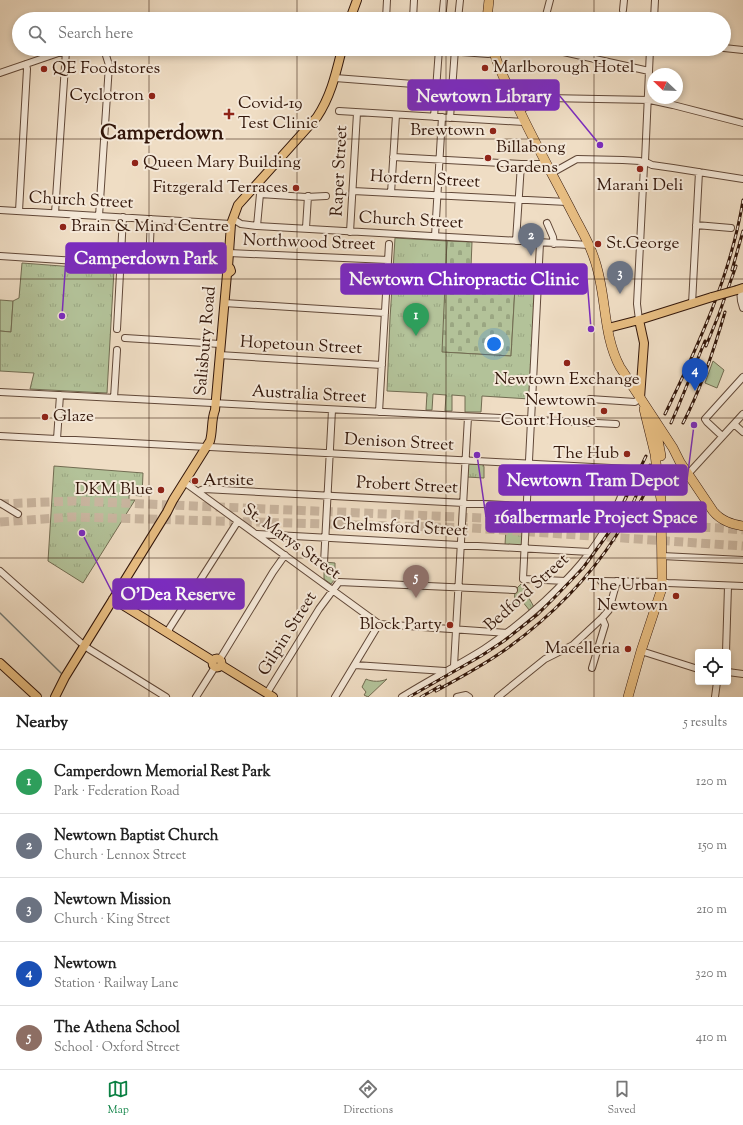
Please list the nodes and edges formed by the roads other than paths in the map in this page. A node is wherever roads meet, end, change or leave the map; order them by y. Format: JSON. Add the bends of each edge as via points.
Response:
{"nodes":[{"id":1,"x":357,"y":0,"type":"edge"},
{"id":2,"x":387,"y":0,"type":"edge"},
{"id":3,"x":414,"y":0,"type":"edge"},
{"id":4,"x":444,"y":0,"type":"edge"},
{"id":5,"x":460,"y":0,"type":"edge"},
{"id":6,"x":489,"y":0,"type":"edge"},
{"id":7,"x":550,"y":0,"type":"edge"},
{"id":8,"x":624,"y":0,"type":"edge"},
{"id":9,"x":655,"y":0,"type":"edge"},
{"id":10,"x":623,"y":10,"type":"dead end"},
{"id":11,"x":353,"y":12,"type":"edge"},
{"id":12,"x":386,"y":12,"type":"edge"},
{"id":13,"x":413,"y":12,"type":"edge"},
{"id":14,"x":443,"y":12,"type":"edge"},
{"id":15,"x":459,"y":12,"type":"edge"},
{"id":16,"x":488,"y":12,"type":"edge"},
{"id":17,"x":547,"y":12,"type":"edge"},
{"id":18,"x":654,"y":12,"type":"edge"},
{"id":19,"x":731,"y":49,"type":"edge"},
{"id":20,"x":743,"y":50,"type":"edge"},
{"id":21,"x":50,"y":56,"type":"edge"},
{"id":22,"x":68,"y":56,"type":"edge"},
{"id":23,"x":106,"y":56,"type":"edge"},
{"id":24,"x":340,"y":56,"type":"edge"},
{"id":25,"x":438,"y":56,"type":"edge"},
{"id":26,"x":455,"y":56,"type":"edge"},
{"id":27,"x":496,"y":56,"type":"edge"},
{"id":28,"x":582,"y":56,"type":"edge"},
{"id":29,"x":650,"y":56,"type":"edge"},
{"id":30,"x":26,"y":64,"type":"junction"},
{"id":31,"x":649,"y":68,"type":"edge"},
{"id":32,"x":647,"y":71,"type":"edge"},
{"id":33,"x":0,"y":73,"type":"edge"},
{"id":34,"x":335,"y":78,"type":"junction"},
{"id":35,"x":436,"y":86,"type":"junction"},
{"id":36,"x":452,"y":87,"type":"junction"},
{"id":37,"x":647,"y":100,"type":"edge"},
{"id":38,"x":648,"y":104,"type":"edge"},
{"id":39,"x":670,"y":104,"type":"edge"},
{"id":40,"x":519,"y":110,"type":"junction"},
{"id":41,"x":340,"y":111,"type":"dead end"},
{"id":42,"x":357,"y":112,"type":"junction"},
{"id":43,"x":396,"y":115,"type":"junction"},
{"id":44,"x":434,"y":116,"type":"junction"},
{"id":45,"x":442,"y":117,"type":"junction"},
{"id":46,"x":450,"y":118,"type":"junction"},
{"id":47,"x":524,"y":122,"type":"junction"},
{"id":48,"x":743,"y":123,"type":"edge"},
{"id":49,"x":393,"y":157,"type":"junction"},
{"id":50,"x":440,"y":159,"type":"junction"},
{"id":51,"x":645,"y":163,"type":"junction"},
{"id":52,"x":521,"y":164,"type":"junction"},
{"id":53,"x":547,"y":164,"type":"junction"},
{"id":54,"x":698,"y":172,"type":"junction"},
{"id":55,"x":552,"y":173,"type":"junction"},
{"id":56,"x":743,"y":179,"type":"edge"},
{"id":57,"x":353,"y":191,"type":"junction"},
{"id":58,"x":391,"y":193,"type":"junction"},
{"id":59,"x":438,"y":195,"type":"junction"},
{"id":60,"x":308,"y":196,"type":"junction"},
{"id":61,"x":326,"y":196,"type":"dead end"},
{"id":62,"x":519,"y":199,"type":"junction"},
{"id":63,"x":567,"y":202,"type":"junction"},
{"id":64,"x":0,"y":210,"type":"edge"},
{"id":65,"x":19,"y":211,"type":"junction"},
{"id":66,"x":56,"y":213,"type":"junction"},
{"id":67,"x":99,"y":216,"type":"junction"},
{"id":68,"x":123,"y":217,"type":"junction"},
{"id":69,"x":151,"y":219,"type":"junction"},
{"id":70,"x":232,"y":221,"type":"junction"},
{"id":71,"x":547,"y":223,"type":"dead end"},
{"id":72,"x":696,"y":225,"type":"junction"},
{"id":73,"x":257,"y":226,"type":"junction"},
{"id":74,"x":306,"y":228,"type":"junction"},
{"id":75,"x":731,"y":228,"type":"dead end"},
{"id":76,"x":350,"y":232,"type":"junction"},
{"id":77,"x":435,"y":236,"type":"junction"},
{"id":78,"x":516,"y":241,"type":"junction"},
{"id":79,"x":540,"y":243,"type":"junction"},
{"id":80,"x":389,"y":244,"type":"dead end"},
{"id":81,"x":554,"y":244,"type":"junction"},
{"id":82,"x":589,"y":245,"type":"junction"},
{"id":83,"x":229,"y":253,"type":"junction"},
{"id":84,"x":0,"y":256,"type":"edge"},
{"id":85,"x":388,"y":260,"type":"junction"},
{"id":86,"x":121,"y":264,"type":"junction"},
{"id":87,"x":149,"y":265,"type":"junction"},
{"id":88,"x":226,"y":270,"type":"junction"},
{"id":89,"x":740,"y":289,"type":"edge"},
{"id":90,"x":224,"y":304,"type":"junction"},
{"id":91,"x":692,"y":304,"type":"junction"},
{"id":92,"x":743,"y":308,"type":"edge"},
{"id":93,"x":385,"y":312,"type":"junction"},
{"id":94,"x":650,"y":316,"type":"junction"},
{"id":95,"x":639,"y":320,"type":"junction"},
{"id":96,"x":608,"y":328,"type":"junction"},
{"id":97,"x":117,"y":329,"type":"dead end"},
{"id":98,"x":125,"y":338,"type":"dead end"},
{"id":99,"x":220,"y":344,"type":"junction"},
{"id":100,"x":644,"y":344,"type":"junction"},
{"id":101,"x":117,"y":350,"type":"dead end"},
{"id":102,"x":219,"y":355,"type":"junction"},
{"id":103,"x":382,"y":365,"type":"junction"},
{"id":104,"x":743,"y":377,"type":"edge"},
{"id":105,"x":0,"y":392,"type":"edge"},
{"id":106,"x":60,"y":395,"type":"junction"},
{"id":107,"x":114,"y":398,"type":"junction"},
{"id":108,"x":590,"y":399,"type":"dead end"},
{"id":109,"x":641,"y":399,"type":"junction"},
{"id":110,"x":215,"y":407,"type":"junction"},
{"id":111,"x":332,"y":410,"type":"junction"},
{"id":112,"x":379,"y":412,"type":"junction"},
{"id":113,"x":743,"y":414,"type":"edge"},
{"id":114,"x":468,"y":417,"type":"junction"},
{"id":115,"x":531,"y":420,"type":"junction"},
{"id":116,"x":654,"y":420,"type":"junction"},
{"id":117,"x":616,"y":424,"type":"dead end"},
{"id":118,"x":734,"y":424,"type":"junction"},
{"id":119,"x":743,"y":432,"type":"edge"},
{"id":120,"x":0,"y":436,"type":"edge"},
{"id":121,"x":722,"y":436,"type":"junction"},
{"id":122,"x":57,"y":439,"type":"junction"},
{"id":123,"x":652,"y":439,"type":"junction"},
{"id":124,"x":209,"y":447,"type":"junction"},
{"id":125,"x":660,"y":448,"type":"junction"},
{"id":126,"x":330,"y":453,"type":"junction"},
{"id":127,"x":466,"y":461,"type":"junction"},
{"id":128,"x":680,"y":462,"type":"junction"},
{"id":129,"x":529,"y":464,"type":"junction"},
{"id":130,"x":631,"y":472,"type":"joint"},
{"id":131,"x":688,"y":474,"type":"junction"},
{"id":132,"x":187,"y":484,"type":"junction"},
{"id":133,"x":199,"y":492,"type":"junction"},
{"id":134,"x":327,"y":496,"type":"junction"},
{"id":135,"x":661,"y":499,"type":"junction"},
{"id":136,"x":0,"y":503,"type":"edge"},
{"id":137,"x":463,"y":503,"type":"junction"},
{"id":138,"x":527,"y":506,"type":"junction"},
{"id":139,"x":614,"y":511,"type":"junction"},
{"id":140,"x":167,"y":512,"type":"junction"},
{"id":141,"x":18,"y":514,"type":"dead end"},
{"id":142,"x":238,"y":521,"type":"junction"},
{"id":143,"x":743,"y":526,"type":"edge"},
{"id":144,"x":257,"y":534,"type":"junction"},
{"id":145,"x":325,"y":538,"type":"junction"},
{"id":146,"x":461,"y":545,"type":"junction"},
{"id":147,"x":524,"y":548,"type":"junction"},
{"id":148,"x":590,"y":552,"type":"junction"},
{"id":149,"x":285,"y":555,"type":"junction"},
{"id":150,"x":662,"y":556,"type":"junction"},
{"id":151,"x":743,"y":560,"type":"edge"},
{"id":152,"x":324,"y":563,"type":"dead end"},
{"id":153,"x":0,"y":571,"type":"edge"},
{"id":154,"x":601,"y":580,"type":"dead end"},
{"id":155,"x":566,"y":581,"type":"junction"},
{"id":156,"x":617,"y":581,"type":"junction"},
{"id":157,"x":662,"y":582,"type":"junction"},
{"id":158,"x":728,"y":586,"type":"junction"},
{"id":159,"x":743,"y":586,"type":"edge"},
{"id":160,"x":459,"y":587,"type":"junction"},
{"id":161,"x":333,"y":590,"type":"junction"},
{"id":162,"x":514,"y":590,"type":"dead end"},
{"id":163,"x":113,"y":599,"type":"junction"},
{"id":164,"x":602,"y":618,"type":"junction"},
{"id":165,"x":379,"y":624,"type":"junction"},
{"id":166,"x":456,"y":629,"type":"junction"},
{"id":167,"x":167,"y":631,"type":"junction"},
{"id":168,"x":508,"y":633,"type":"junction"},
{"id":169,"x":84,"y":645,"type":"junction"},
{"id":170,"x":726,"y":649,"type":"edge"},
{"id":171,"x":641,"y":652,"type":"junction"},
{"id":172,"x":0,"y":663,"type":"edge"},
{"id":173,"x":217,"y":663,"type":"junction"},
{"id":174,"x":355,"y":665,"type":"junction"},
{"id":175,"x":454,"y":666,"type":"junction"},
{"id":176,"x":592,"y":668,"type":"dead end"},
{"id":177,"x":695,"y":668,"type":"edge"},
{"id":178,"x":3,"y":670,"type":"edge"},
{"id":179,"x":445,"y":671,"type":"junction"},
{"id":180,"x":731,"y":672,"type":"edge"},
{"id":181,"x":743,"y":674,"type":"edge"},
{"id":182,"x":717,"y":685,"type":"edge"},
{"id":183,"x":58,"y":695,"type":"edge"},
{"id":184,"x":270,"y":695,"type":"edge"},
{"id":185,"x":37,"y":697,"type":"edge"},
{"id":186,"x":166,"y":697,"type":"edge"},
{"id":187,"x":196,"y":697,"type":"edge"},
{"id":188,"x":335,"y":697,"type":"edge"},
{"id":189,"x":402,"y":697,"type":"edge"},
{"id":190,"x":458,"y":697,"type":"edge"},
{"id":191,"x":469,"y":697,"type":"edge"},
{"id":192,"x":498,"y":697,"type":"edge"},
{"id":193,"x":628,"y":697,"type":"edge"},
{"id":194,"x":715,"y":697,"type":"edge"}],
"edges":[{"from":1,"to":11,"type":"main road"},
{"from":2,"to":12,"type":"street"},
{"from":3,"to":13,"type":"street"},
{"from":4,"to":14,"type":"street"},
{"from":5,"to":15,"type":"street"},
{"from":6,"to":16,"type":"highway"},
{"from":7,"to":17,"type":"street"},
{"from":8,"to":10,"type":"street"},
{"from":9,"to":18,"type":"street"},
{"from":19,"to":20,"type":"street"},
{"from":21,"to":30,"type":"street"},
{"from":22,"to":66,"type":"street"},
{"from":23,"to":67,"type":"street","via":[[109,65]]},
{"from":24,"to":34,"type":"main road"},
{"from":25,"to":35,"type":"street"},
{"from":26,"to":36,"type":"street"},
{"from":27,"to":40,"type":"highway"},
{"from":28,"to":32,"type":"street"},
{"from":29,"to":31,"type":"street"},
{"from":30,"to":33,"type":"street"},
{"from":30,"to":65,"type":"street","via":[[28,69]]},
{"from":34,"to":35,"type":"street"},
{"from":34,"to":70,"type":"main road","via":[[317,117],[240,202]]},
{"from":35,"to":36,"type":"street"},
{"from":35,"to":44,"type":"street"},
{"from":36,"to":46,"type":"street"},
{"from":37,"to":40,"type":"street","via":[[547,98]]},
{"from":38,"to":51,"type":"street"},
{"from":39,"to":48,"type":"street"},
{"from":40,"to":47,"type":"highway"},
{"from":41,"to":42,"type":"street"},
{"from":42,"to":43,"type":"street"},
{"from":42,"to":57,"type":"street","name":"Raper Street"},
{"from":43,"to":44,"type":"street"},
{"from":43,"to":49,"type":"street"},
{"from":44,"to":45,"type":"street"},
{"from":45,"to":46,"type":"street"},
{"from":45,"to":50,"type":"street"},
{"from":46,"to":47,"type":"street"},
{"from":47,"to":53,"type":"highway"},
{"from":49,"to":50,"type":"street"},
{"from":49,"to":58,"type":"street"},
{"from":50,"to":52,"type":"street"},
{"from":50,"to":59,"type":"street"},
{"from":51,"to":54,"type":"street"},
{"from":51,"to":55,"type":"street","via":[[577,159]]},
{"from":51,"to":95,"type":"street","via":[[637,304]]},
{"from":52,"to":53,"type":"street"},
{"from":52,"to":62,"type":"street"},
{"from":53,"to":55,"type":"highway"},
{"from":54,"to":56,"type":"street"},
{"from":54,"to":72,"type":"street"},
{"from":55,"to":63,"type":"highway"},
{"from":57,"to":58,"type":"street","name":"Hordern Street"},
{"from":57,"to":76,"type":"street","name":"Raper Street"},
{"from":58,"to":59,"type":"street","name":"Hordern Street"},
{"from":59,"to":62,"type":"street","name":"Hordern Street"},
{"from":59,"to":77,"type":"street"},
{"from":60,"to":61,"type":"street"},
{"from":60,"to":73,"type":"street","via":[[260,194]]},
{"from":60,"to":74,"type":"street"},
{"from":62,"to":63,"type":"street","name":"Hordern Street"},
{"from":62,"to":78,"type":"street"},
{"from":63,"to":82,"type":"highway"},
{"from":64,"to":65,"type":"street","name":"Church Street"},
{"from":65,"to":66,"type":"street","name":"Church Street"},
{"from":66,"to":67,"type":"street","name":"Church Street"},
{"from":67,"to":68,"type":"street","name":"Church Street"},
{"from":68,"to":69,"type":"street","name":"Church Street"},
{"from":68,"to":86,"type":"street"},
{"from":69,"to":70,"type":"street","name":"Church Street"},
{"from":69,"to":87,"type":"street"},
{"from":70,"to":73,"type":"street","name":"Church Street"},
{"from":70,"to":83,"type":"main road","name":"Salisbury Road"},
{"from":71,"to":81,"type":"street"},
{"from":72,"to":75,"type":"street"},
{"from":72,"to":91,"type":"street"},
{"from":73,"to":74,"type":"street","name":"Church Street"},
{"from":74,"to":76,"type":"street","name":"Church Street"},
{"from":76,"to":77,"type":"street","name":"Church Street"},
{"from":77,"to":78,"type":"street","name":"Church Street"},
{"from":78,"to":79,"type":"street","name":"Church Street"},
{"from":79,"to":81,"type":"street","name":"Church Street"},
{"from":79,"to":115,"type":"street"},
{"from":80,"to":85,"type":"street"},
{"from":81,"to":82,"type":"street","name":"Church Street"},
{"from":82,"to":96,"type":"highway","via":[[600,276]]},
{"from":83,"to":85,"type":"street","name":"Northwood Street"},
{"from":83,"to":88,"type":"main road","name":"Salisbury Road"},
{"from":84,"to":86,"type":"street"},
{"from":85,"to":93,"type":"street"},
{"from":86,"to":87,"type":"street"},
{"from":86,"to":97,"type":"street"},
{"from":87,"to":88,"type":"street"},
{"from":88,"to":90,"type":"main road","name":"Salisbury Road"},
{"from":89,"to":91,"type":"main road","bridge":true},
{"from":89,"to":92,"type":"street"},
{"from":90,"to":93,"type":"street"},
{"from":90,"to":99,"type":"main road","name":"Salisbury Road"},
{"from":91,"to":94,"type":"main road"},
{"from":93,"to":103,"type":"street"},
{"from":94,"to":95,"type":"main road"},
{"from":94,"to":100,"type":"main road"},
{"from":95,"to":96,"type":"main road"},
{"from":95,"to":100,"type":"main road"},
{"from":96,"to":109,"type":"highway","via":[[615,359]]},
{"from":98,"to":99,"type":"street"},
{"from":99,"to":102,"type":"main road","name":"Salisbury Road"},
{"from":100,"to":109,"type":"main road"},
{"from":101,"to":107,"type":"street"},
{"from":102,"to":103,"type":"street","name":"Hopetoun Street"},
{"from":102,"to":110,"type":"main road","name":"Salisbury Road"},
{"from":103,"to":112,"type":"street"},
{"from":104,"to":121,"type":"street","via":[[705,419]]},
{"from":105,"to":106,"type":"street","name":"Australia Street"},
{"from":106,"to":107,"type":"street","name":"Australia Street"},
{"from":106,"to":122,"type":"street"},
{"from":107,"to":110,"type":"street","name":"Australia Street"},
{"from":108,"to":109,"type":"street","via":[[635,402]]},
{"from":109,"to":116,"type":"highway"},
{"from":109,"to":123,"type":"highway"},
{"from":110,"to":111,"type":"street","name":"Australia Street"},
{"from":110,"to":124,"type":"main road","name":"Salisbury Road"},
{"from":111,"to":112,"type":"street","name":"Australia Street"},
{"from":111,"to":126,"type":"street"},
{"from":112,"to":114,"type":"street","name":"Australia Street"},
{"from":113,"to":118,"type":"street"},
{"from":114,"to":115,"type":"street","name":"Australia Street"},
{"from":114,"to":127,"type":"street"},
{"from":115,"to":117,"type":"street","name":"Australia Street"},
{"from":115,"to":129,"type":"street"},
{"from":116,"to":125,"type":"highway"},
{"from":116,"to":128,"type":"highway"},
{"from":118,"to":119,"type":"street"},
{"from":118,"to":121,"type":"street"},
{"from":120,"to":122,"type":"street","name":"Denison Street"},
{"from":121,"to":131,"type":"street"},
{"from":122,"to":124,"type":"street","name":"Denison Street"},
{"from":123,"to":125,"type":"highway"},
{"from":123,"to":135,"type":"highway"},
{"from":124,"to":126,"type":"street","name":"Denison Street"},
{"from":124,"to":132,"type":"main road","name":"Salisbury Road"},
{"from":124,"to":140,"type":"main road","name":"Salisbury Road"},
{"from":125,"to":128,"type":"highway"},
{"from":125,"to":135,"type":"highway","via":[[663,488]]},
{"from":126,"to":127,"type":"street","name":"Denison Street"},
{"from":126,"to":134,"type":"street"},
{"from":127,"to":129,"type":"street","name":"Denison Street"},
{"from":127,"to":137,"type":"street"},
{"from":128,"to":131,"type":"highway"},
{"from":129,"to":130,"type":"street","name":"Denison Street","via":[[627,468]]},
{"from":129,"to":138,"type":"street"},
{"from":130,"to":139,"type":"street","name":"Bedford Street"},
{"from":131,"to":143,"type":"highway","via":[[718,516],[729,523]]},
{"from":132,"to":133,"type":"street","name":"St. Marys Street"},
{"from":132,"to":140,"type":"main road","name":"Salisbury Road"},
{"from":133,"to":134,"type":"street","name":"Probert Street","via":[[204,489]]},
{"from":133,"to":142,"type":"street","name":"St. Marys Street"},
{"from":134,"to":137,"type":"street","name":"Probert Street"},
{"from":134,"to":145,"type":"street"},
{"from":135,"to":150,"type":"highway"},
{"from":136,"to":141,"type":"street"},
{"from":137,"to":138,"type":"street","name":"Probert Street"},
{"from":137,"to":146,"type":"street"},
{"from":138,"to":139,"type":"street","name":"Probert Street"},
{"from":138,"to":147,"type":"street"},
{"from":139,"to":148,"type":"street","name":"Bedford Street"},
{"from":140,"to":163,"type":"main road","name":"Salisbury Road"},
{"from":142,"to":144,"type":"street","name":"St. Marys Street"},
{"from":142,"to":167,"type":"street"},
{"from":144,"to":145,"type":"street","name":"Chelmsford Street"},
{"from":144,"to":149,"type":"street","name":"St. Marys Street"},
{"from":145,"to":146,"type":"street","name":"Chelmsford Street"},
{"from":145,"to":152,"type":"street"},
{"from":146,"to":147,"type":"street","name":"Chelmsford Street"},
{"from":146,"to":160,"type":"street"},
{"from":147,"to":148,"type":"street","name":"Chelmsford Street"},
{"from":147,"to":155,"type":"street","via":[[523,579]]},
{"from":148,"to":155,"type":"street","name":"Bedford Street"},
{"from":149,"to":161,"type":"street","name":"St. Marys Street"},
{"from":149,"to":173,"type":"street"},
{"from":150,"to":151,"type":"street"},
{"from":150,"to":157,"type":"highway"},
{"from":153,"to":169,"type":"street"},
{"from":154,"to":156,"type":"street"},
{"from":155,"to":168,"type":"street","name":"Bedford Street"},
{"from":156,"to":157,"type":"street"},
{"from":156,"to":164,"type":"street","via":[[609,610]]},
{"from":157,"to":158,"type":"street"},
{"from":157,"to":171,"type":"highway"},
{"from":158,"to":159,"type":"street"},
{"from":158,"to":170,"type":"street"},
{"from":160,"to":161,"type":"street","via":[[338,582]]},
{"from":160,"to":162,"type":"street"},
{"from":160,"to":166,"type":"street"},
{"from":161,"to":165,"type":"street","name":"St. Marys Street"},
{"from":161,"to":184,"type":"street","name":"Gilpin Street","via":[[319,609]]},
{"from":163,"to":167,"type":"main road"},
{"from":163,"to":169,"type":"main road","name":"Salisbury Road"},
{"from":164,"to":176,"type":"street","via":[[605,625]]},
{"from":164,"to":192,"type":"street","via":[[573,645],[546,659]]},
{"from":165,"to":166,"type":"street"},
{"from":165,"to":174,"type":"street"},
{"from":166,"to":168,"type":"street"},
{"from":166,"to":175,"type":"street"},
{"from":167,"to":173,"type":"main road"},
{"from":168,"to":175,"type":"street","name":"Bedford Street"},
{"from":169,"to":183,"type":"main road","name":"Salisbury Road","via":[[65,677]]},
{"from":169,"to":186,"type":"street"},
{"from":171,"to":177,"type":"street"},
{"from":171,"to":193,"type":"highway"},
{"from":172,"to":178,"type":"main road"},
{"from":173,"to":184,"type":"main road"},
{"from":173,"to":187,"type":"street"},
{"from":174,"to":179,"type":"street"},
{"from":174,"to":188,"type":"street"},
{"from":175,"to":179,"type":"street","name":"Bedford Street"},
{"from":178,"to":185,"type":"main road"},
{"from":179,"to":189,"type":"street","name":"Bedford Street"},
{"from":180,"to":181,"type":"street"},
{"from":182,"to":194,"type":"street"},
{"from":190,"to":191,"type":"street"}]}
